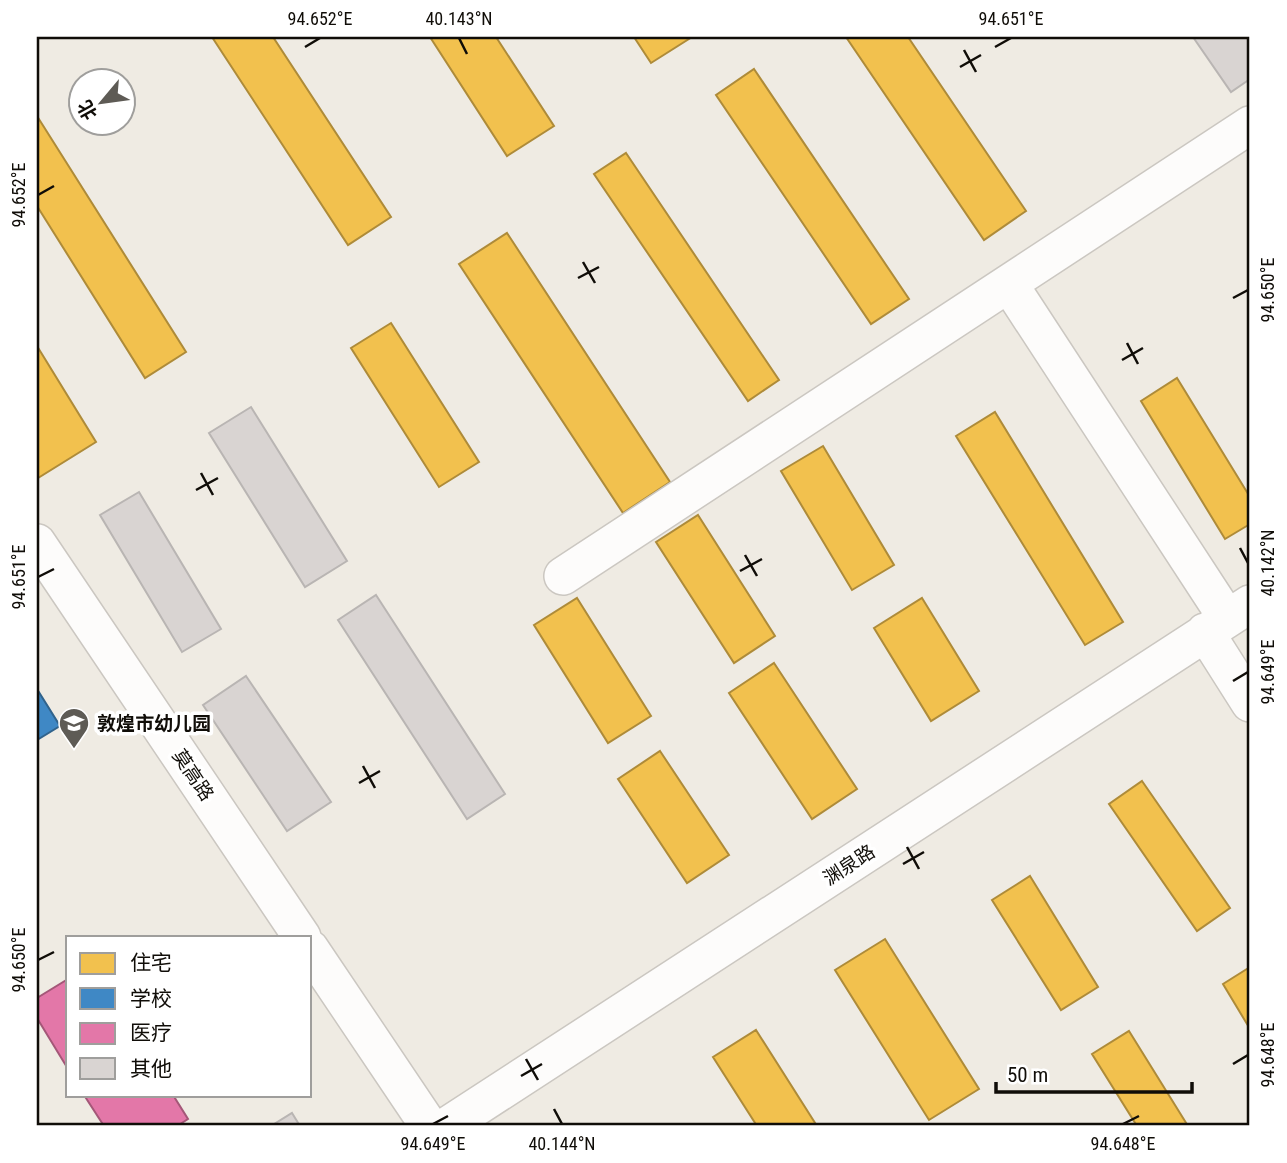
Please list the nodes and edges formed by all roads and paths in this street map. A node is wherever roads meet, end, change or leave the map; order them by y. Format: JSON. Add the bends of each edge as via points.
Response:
{"nodes":[{"id":1,"x":1250,"y":125,"type":"edge"},
{"id":2,"x":1009,"y":284,"type":"junction"},
{"id":3,"x":37,"y":543,"type":"edge"},
{"id":4,"x":564,"y":576,"type":"dead end"},
{"id":5,"x":1228,"y":618,"type":"edge"},
{"id":6,"x":1250,"y":703,"type":"edge"},
{"id":7,"x":301,"y":936,"type":"edge"},
{"id":8,"x":312,"y":952,"type":"edge"},
{"id":9,"x":429,"y":1126,"type":"edge"},
{"id":10,"x":447,"y":1126,"type":"edge"}],
"edges":[{"from":1,"to":2,"type":"street"},
{"from":2,"to":4,"type":"street"},
{"from":2,"to":5,"type":"street"},
{"from":3,"to":7,"type":"street","name":"莫高路"},
{"from":5,"to":6,"type":"street"},
{"from":5,"to":10,"type":"street","name":"渊泉路"},
{"from":8,"to":9,"type":"street"}]}
